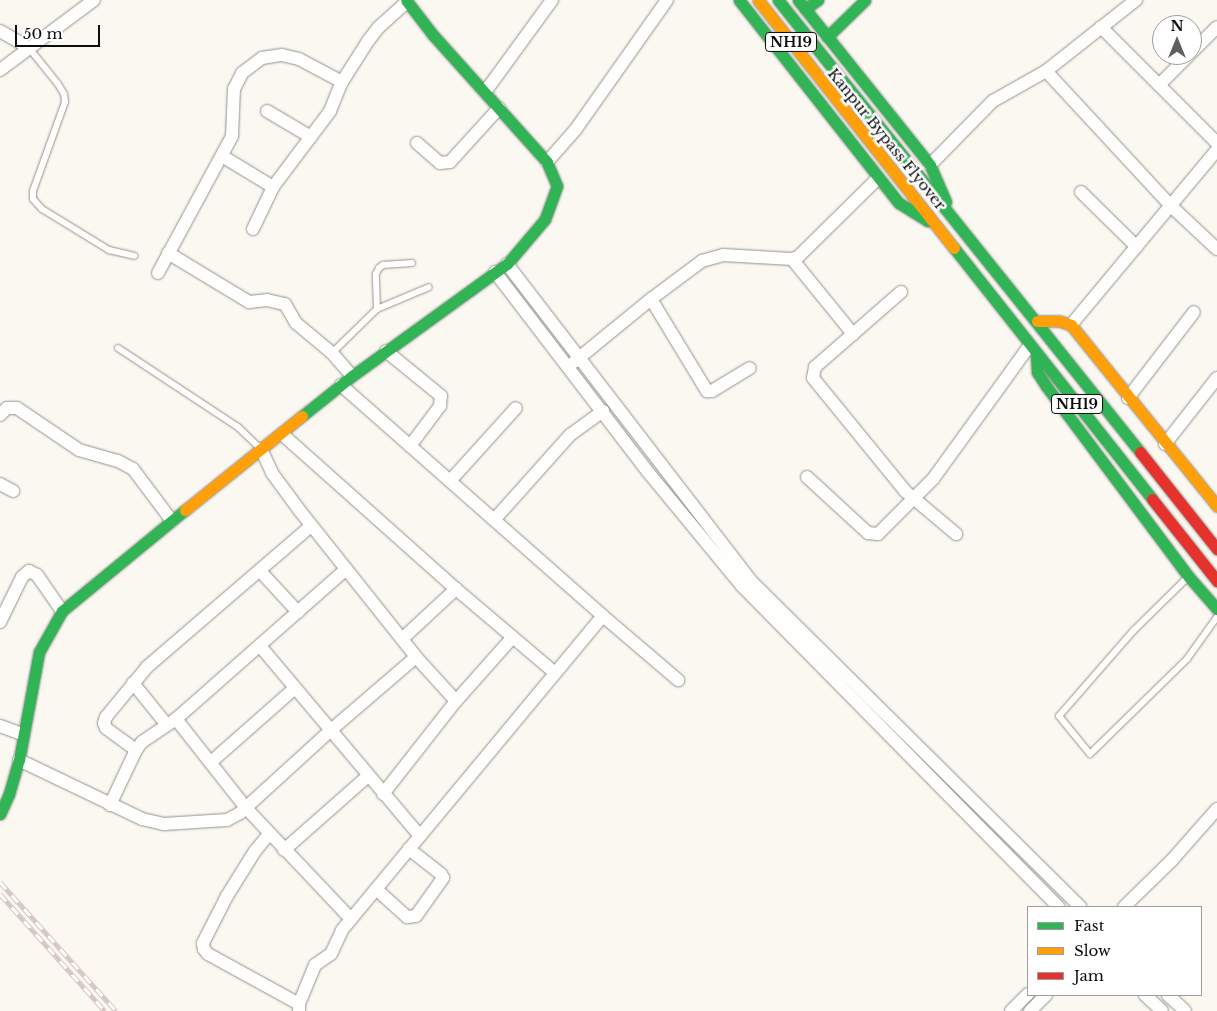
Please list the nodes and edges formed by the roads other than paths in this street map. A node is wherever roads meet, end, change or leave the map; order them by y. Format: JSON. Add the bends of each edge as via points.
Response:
{"nodes":[{"id":1,"x":94,"y":0,"type":"edge"},
{"id":2,"x":552,"y":0,"type":"edge"},
{"id":3,"x":666,"y":0,"type":"edge"},
{"id":4,"x":739,"y":0,"type":"edge"},
{"id":5,"x":758,"y":0,"type":"edge"},
{"id":6,"x":778,"y":0,"type":"edge"},
{"id":7,"x":818,"y":0,"type":"edge"},
{"id":8,"x":843,"y":0,"type":"edge"},
{"id":9,"x":865,"y":0,"type":"edge"},
{"id":10,"x":1136,"y":0,"type":"edge"},
{"id":11,"x":406,"y":1,"type":"edge"},
{"id":12,"x":802,"y":5,"type":"edge"},
{"id":13,"x":853,"y":11,"type":"junction"},
{"id":14,"x":1101,"y":26,"type":"junction"},
{"id":15,"x":1217,"y":27,"type":"edge"},
{"id":16,"x":0,"y":31,"type":"edge"},
{"id":17,"x":827,"y":37,"type":"junction"},
{"id":18,"x":1202,"y":42,"type":"edge"},
{"id":19,"x":29,"y":48,"type":"junction"},
{"id":20,"x":1179,"y":65,"type":"edge"},
{"id":21,"x":0,"y":70,"type":"edge"},
{"id":22,"x":1046,"y":71,"type":"junction"},
{"id":23,"x":342,"y":82,"type":"junction"},
{"id":24,"x":1159,"y":85,"type":"junction"},
{"id":25,"x":485,"y":92,"type":"junction"},
{"id":26,"x":500,"y":108,"type":"junction"},
{"id":27,"x":267,"y":111,"type":"dead end"},
{"id":28,"x":311,"y":137,"type":"junction"},
{"id":29,"x":417,"y":143,"type":"dead end"},
{"id":30,"x":1217,"y":143,"type":"edge"},
{"id":31,"x":1217,"y":150,"type":"edge"},
{"id":32,"x":222,"y":156,"type":"junction"},
{"id":33,"x":547,"y":162,"type":"junction"},
{"id":34,"x":930,"y":166,"type":"junction"},
{"id":35,"x":878,"y":178,"type":"junction"},
{"id":36,"x":273,"y":187,"type":"junction"},
{"id":37,"x":1080,"y":192,"type":"dead end"},
{"id":38,"x":1171,"y":206,"type":"junction"},
{"id":39,"x":953,"y":218,"type":"junction"},
{"id":40,"x":937,"y":226,"type":"junction"},
{"id":41,"x":252,"y":229,"type":"dead end"},
{"id":42,"x":1137,"y":246,"type":"junction"},
{"id":43,"x":1217,"y":249,"type":"edge"},
{"id":44,"x":168,"y":254,"type":"junction"},
{"id":45,"x":134,"y":256,"type":"dead end"},
{"id":46,"x":792,"y":259,"type":"junction"},
{"id":47,"x":412,"y":263,"type":"dead end"},
{"id":48,"x":507,"y":264,"type":"junction"},
{"id":49,"x":496,"y":272,"type":"junction"},
{"id":50,"x":158,"y":273,"type":"dead end"},
{"id":51,"x":428,"y":287,"type":"dead end"},
{"id":52,"x":901,"y":292,"type":"dead end"},
{"id":53,"x":651,"y":299,"type":"junction"},
{"id":54,"x":377,"y":309,"type":"junction"},
{"id":55,"x":1194,"y":312,"type":"dead end"},
{"id":56,"x":1038,"y":321,"type":"junction"},
{"id":57,"x":1071,"y":325,"type":"junction"},
{"id":58,"x":852,"y":334,"type":"junction"},
{"id":59,"x":118,"y":348,"type":"dead end"},
{"id":60,"x":1033,"y":348,"type":"junction"},
{"id":61,"x":386,"y":351,"type":"junction"},
{"id":62,"x":332,"y":353,"type":"junction"},
{"id":63,"x":581,"y":357,"type":"junction"},
{"id":64,"x":569,"y":366,"type":"junction"},
{"id":65,"x":750,"y":368,"type":"dead end"},
{"id":66,"x":352,"y":376,"type":"junction"},
{"id":67,"x":1217,"y":378,"type":"edge"},
{"id":68,"x":340,"y":386,"type":"junction"},
{"id":69,"x":1128,"y":398,"type":"junction"},
{"id":70,"x":516,"y":408,"type":"dead end"},
{"id":71,"x":602,"y":411,"type":"junction"},
{"id":72,"x":0,"y":415,"type":"edge"},
{"id":73,"x":282,"y":434,"type":"junction"},
{"id":74,"x":1165,"y":444,"type":"junction"},
{"id":75,"x":410,"y":446,"type":"junction"},
{"id":76,"x":262,"y":449,"type":"junction"},
{"id":77,"x":807,"y":477,"type":"dead end"},
{"id":78,"x":450,"y":481,"type":"junction"},
{"id":79,"x":0,"y":484,"type":"edge"},
{"id":80,"x":13,"y":491,"type":"dead end"},
{"id":81,"x":914,"y":500,"type":"junction"},
{"id":82,"x":1217,"y":506,"type":"edge"},
{"id":83,"x":494,"y":520,"type":"junction"},
{"id":84,"x":172,"y":521,"type":"junction"},
{"id":85,"x":311,"y":526,"type":"junction"},
{"id":86,"x":956,"y":534,"type":"dead end"},
{"id":87,"x":1217,"y":549,"type":"edge"},
{"id":88,"x":346,"y":569,"type":"junction"},
{"id":89,"x":260,"y":570,"type":"junction"},
{"id":90,"x":1189,"y":577,"type":"junction"},
{"id":91,"x":1217,"y":580,"type":"edge"},
{"id":92,"x":456,"y":589,"type":"junction"},
{"id":93,"x":1217,"y":609,"type":"edge"},
{"id":94,"x":62,"y":611,"type":"junction"},
{"id":95,"x":298,"y":612,"type":"junction"},
{"id":96,"x":602,"y":616,"type":"junction"},
{"id":97,"x":1217,"y":617,"type":"edge"},
{"id":98,"x":0,"y":622,"type":"edge"},
{"id":99,"x":512,"y":638,"type":"junction"},
{"id":100,"x":402,"y":639,"type":"junction"},
{"id":101,"x":260,"y":646,"type":"junction"},
{"id":102,"x":416,"y":657,"type":"junction"},
{"id":103,"x":554,"y":672,"type":"junction"},
{"id":104,"x":678,"y":680,"type":"dead end"},
{"id":105,"x":133,"y":683,"type":"junction"},
{"id":106,"x":295,"y":688,"type":"junction"},
{"id":107,"x":456,"y":701,"type":"junction"},
{"id":108,"x":171,"y":722,"type":"junction"},
{"id":109,"x":0,"y":726,"type":"edge"},
{"id":110,"x":331,"y":730,"type":"junction"},
{"id":111,"x":22,"y":734,"type":"junction"},
{"id":112,"x":136,"y":750,"type":"junction"},
{"id":113,"x":19,"y":760,"type":"junction"},
{"id":114,"x":211,"y":762,"type":"junction"},
{"id":115,"x":368,"y":776,"type":"junction"},
{"id":116,"x":383,"y":794,"type":"junction"},
{"id":117,"x":110,"y":805,"type":"junction"},
{"id":118,"x":246,"y":808,"type":"junction"},
{"id":119,"x":1217,"y":809,"type":"edge"},
{"id":120,"x":0,"y":814,"type":"edge"},
{"id":121,"x":269,"y":834,"type":"junction"},
{"id":122,"x":420,"y":836,"type":"junction"},
{"id":123,"x":409,"y":849,"type":"junction"},
{"id":124,"x":284,"y":850,"type":"junction"},
{"id":125,"x":376,"y":889,"type":"junction"},
{"id":126,"x":1058,"y":906,"type":"edge"},
{"id":127,"x":1079,"y":906,"type":"edge"},
{"id":128,"x":1125,"y":906,"type":"edge"},
{"id":129,"x":351,"y":919,"type":"junction"},
{"id":130,"x":1027,"y":995,"type":"edge"},
{"id":131,"x":1045,"y":996,"type":"edge"},
{"id":132,"x":1146,"y":996,"type":"edge"},
{"id":133,"x":1169,"y":996,"type":"edge"},
{"id":134,"x":299,"y":1008,"type":"edge"},
{"id":135,"x":1011,"y":1011,"type":"edge"},
{"id":136,"x":1030,"y":1011,"type":"edge"},
{"id":137,"x":1162,"y":1011,"type":"edge"},
{"id":138,"x":1185,"y":1011,"type":"edge"}],
"edges":[{"from":1,"to":19,"type":"street"},
{"from":2,"to":25,"type":"street"},
{"from":3,"to":33,"type":"street","via":[[576,128]]},
{"from":4,"to":35,"type":"main road"},
{"from":5,"to":40,"type":"main road","name":"Kanpur Bypass Flyover","number":"NH19"},
{"from":6,"to":39,"type":"main road","name":"Kanpur Bypass Flyover","number":"NH19"},
{"from":7,"to":12,"type":"main road"},
{"from":8,"to":13,"type":"main road"},
{"from":9,"to":13,"type":"main road"},
{"from":10,"to":14,"type":"street"},
{"from":11,"to":23,"type":"street","via":[[378,27]]},
{"from":11,"to":25,"type":"main road"},
{"from":12,"to":17,"type":"main road"},
{"from":13,"to":17,"type":"main road"},
{"from":14,"to":22,"type":"street"},
{"from":14,"to":24,"type":"street"},
{"from":15,"to":18,"type":"street"},
{"from":16,"to":19,"type":"street"},
{"from":17,"to":34,"type":"main road"},
{"from":19,"to":21,"type":"street"},
{"from":19,"to":45,"type":"lane","via":[[58,84],[65,102],[33,191],[33,199],[42,209],[109,250]]},
{"from":20,"to":24,"type":"street"},
{"from":22,"to":34,"type":"street","via":[[993,101]]},
{"from":22,"to":38,"type":"street"},
{"from":23,"to":28,"type":"street","via":[[330,111]]},
{"from":23,"to":32,"type":"street","via":[[290,56],[270,56],[254,62],[242,73],[234,89],[234,130]]},
{"from":24,"to":30,"type":"street"},
{"from":25,"to":26,"type":"main road"},
{"from":26,"to":29,"type":"street","via":[[450,162],[440,163]]},
{"from":26,"to":33,"type":"main road"},
{"from":27,"to":28,"type":"street"},
{"from":28,"to":36,"type":"street"},
{"from":31,"to":38,"type":"street"},
{"from":32,"to":36,"type":"street"},
{"from":32,"to":44,"type":"street"},
{"from":33,"to":48,"type":"main road","via":[[557,186],[545,218]]},
{"from":34,"to":39,"type":"main road"},
{"from":35,"to":40,"type":"main road","via":[[899,203]]},
{"from":35,"to":46,"type":"street","via":[[804,253]]},
{"from":36,"to":41,"type":"street"},
{"from":37,"to":42,"type":"street"},
{"from":38,"to":42,"type":"street"},
{"from":38,"to":43,"type":"street"},
{"from":39,"to":56,"type":"main road","number":"NH19"},
{"from":40,"to":60,"type":"main road","number":"NH19"},
{"from":42,"to":57,"type":"street"},
{"from":44,"to":50,"type":"street"},
{"from":44,"to":62,"type":"street","via":[[249,302],[267,300],[285,304],[296,323]]},
{"from":46,"to":53,"type":"street","via":[[712,256]]},
{"from":46,"to":58,"type":"street"},
{"from":47,"to":54,"type":"lane","via":[[378,268]]},
{"from":48,"to":49,"type":"main road"},
{"from":48,"to":63,"type":"street"},
{"from":49,"to":61,"type":"main road"},
{"from":49,"to":64,"type":"street"},
{"from":51,"to":54,"type":"lane"},
{"from":52,"to":58,"type":"street"},
{"from":53,"to":63,"type":"street"},
{"from":53,"to":65,"type":"street","via":[[707,391],[712,392]]},
{"from":54,"to":62,"type":"lane"},
{"from":55,"to":69,"type":"street"},
{"from":56,"to":57,"type":"main road","via":[[1060,321]]},
{"from":56,"to":87,"type":"main road","number":"NH19"},
{"from":57,"to":69,"type":"main road"},
{"from":58,"to":81,"type":"street","via":[[815,367],[813,378]]},
{"from":59,"to":76,"type":"lane","via":[[243,430]]},
{"from":60,"to":81,"type":"street"},
{"from":60,"to":90,"type":"main road","via":[[1037,372],[1046,386]]},
{"from":60,"to":91,"type":"main road","number":"NH19"},
{"from":61,"to":66,"type":"main road"},
{"from":61,"to":75,"type":"street","via":[[441,396],[440,406]]},
{"from":62,"to":66,"type":"street"},
{"from":63,"to":64,"type":"street"},
{"from":63,"to":127,"type":"street","via":[[750,580]]},
{"from":64,"to":71,"type":"street"},
{"from":66,"to":68,"type":"main road"},
{"from":67,"to":74,"type":"street"},
{"from":68,"to":73,"type":"main road"},
{"from":68,"to":75,"type":"street"},
{"from":69,"to":74,"type":"main road"},
{"from":70,"to":78,"type":"street"},
{"from":71,"to":83,"type":"street","via":[[561,444]]},
{"from":71,"to":126,"type":"street","via":[[742,586]]},
{"from":72,"to":84,"type":"street","via":[[7,408],[17,408],[79,450],[133,468]]},
{"from":73,"to":76,"type":"main road"},
{"from":73,"to":92,"type":"street"},
{"from":74,"to":82,"type":"main road"},
{"from":75,"to":78,"type":"street"},
{"from":76,"to":84,"type":"main road"},
{"from":76,"to":85,"type":"street","via":[[272,473]]},
{"from":77,"to":81,"type":"street","via":[[872,535],[883,530]]},
{"from":78,"to":83,"type":"street"},
{"from":79,"to":80,"type":"street"},
{"from":81,"to":86,"type":"street"},
{"from":83,"to":96,"type":"street"},
{"from":84,"to":94,"type":"main road"},
{"from":85,"to":88,"type":"street"},
{"from":85,"to":89,"type":"street"},
{"from":88,"to":95,"type":"street"},
{"from":88,"to":100,"type":"street"},
{"from":89,"to":95,"type":"street"},
{"from":89,"to":105,"type":"street","via":[[147,667]]},
{"from":90,"to":93,"type":"main road"},
{"from":90,"to":97,"type":"lane","via":[[1134,630],[1059,716],[1090,754],[1187,659]]},
{"from":92,"to":99,"type":"street"},
{"from":92,"to":100,"type":"street"},
{"from":94,"to":98,"type":"street","via":[[36,575],[29,571],[22,577]]},
{"from":94,"to":111,"type":"main road","via":[[39,652]]},
{"from":95,"to":101,"type":"street"},
{"from":96,"to":103,"type":"street"},
{"from":96,"to":104,"type":"street"},
{"from":99,"to":103,"type":"street"},
{"from":99,"to":107,"type":"street"},
{"from":100,"to":102,"type":"street"},
{"from":101,"to":106,"type":"street"},
{"from":101,"to":108,"type":"street"},
{"from":102,"to":107,"type":"street"},
{"from":102,"to":110,"type":"street"},
{"from":103,"to":122,"type":"street"},
{"from":105,"to":108,"type":"street"},
{"from":105,"to":112,"type":"street","via":[[104,723],[106,728]]},
{"from":106,"to":110,"type":"street"},
{"from":106,"to":114,"type":"street"},
{"from":107,"to":116,"type":"street"},
{"from":108,"to":112,"type":"street"},
{"from":108,"to":114,"type":"street"},
{"from":109,"to":111,"type":"street"},
{"from":110,"to":115,"type":"street"},
{"from":110,"to":118,"type":"street"},
{"from":111,"to":113,"type":"main road"},
{"from":112,"to":117,"type":"street"},
{"from":113,"to":117,"type":"street"},
{"from":113,"to":120,"type":"main road"},
{"from":114,"to":118,"type":"street"},
{"from":115,"to":116,"type":"street"},
{"from":115,"to":124,"type":"street"},
{"from":116,"to":122,"type":"street"},
{"from":117,"to":118,"type":"street","via":[[130,815],[164,824],[226,820]]},
{"from":118,"to":121,"type":"street"},
{"from":119,"to":128,"type":"street"},
{"from":121,"to":124,"type":"street"},
{"from":121,"to":134,"type":"street","via":[[227,896],[203,943],[204,949]]},
{"from":122,"to":123,"type":"street"},
{"from":123,"to":125,"type":"street"},
{"from":123,"to":125,"type":"street","via":[[443,878],[416,916],[407,916]]},
{"from":124,"to":129,"type":"street"},
{"from":125,"to":129,"type":"street"},
{"from":129,"to":134,"type":"street","via":[[331,954],[312,969]]},
{"from":130,"to":135,"type":"street"},
{"from":131,"to":136,"type":"street"},
{"from":132,"to":137,"type":"street"},
{"from":133,"to":138,"type":"street"}]}
